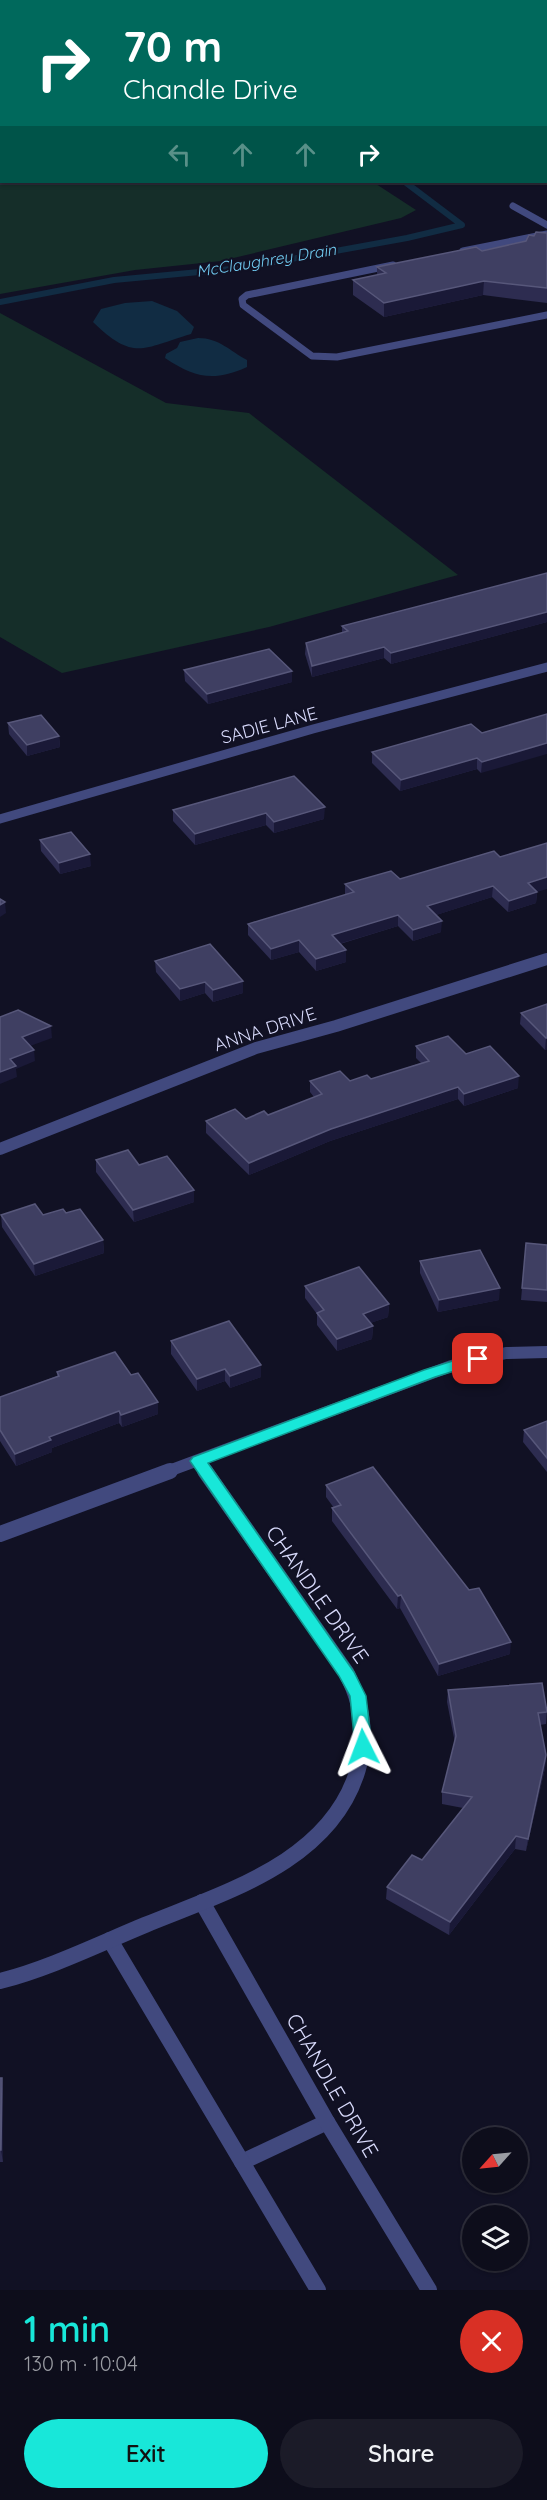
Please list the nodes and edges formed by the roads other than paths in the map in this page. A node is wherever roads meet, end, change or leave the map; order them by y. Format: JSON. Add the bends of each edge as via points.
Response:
{"nodes":[{"id":1,"x":513,"y":206,"type":"dead end"},
{"id":2,"x":547,"y":225,"type":"edge"},
{"id":3,"x":547,"y":234,"type":"edge"},
{"id":4,"x":456,"y":252,"type":"edge"},
{"id":5,"x":398,"y":264,"type":"edge"},
{"id":6,"x":547,"y":315,"type":"edge"},
{"id":7,"x":547,"y":667,"type":"edge"},
{"id":8,"x":0,"y":819,"type":"edge"},
{"id":9,"x":547,"y":959,"type":"edge"},
{"id":10,"x":0,"y":1149,"type":"edge"},
{"id":11,"x":547,"y":1352,"type":"edge"},
{"id":12,"x":198,"y":1461,"type":"junction"},
{"id":13,"x":0,"y":1534,"type":"edge"},
{"id":14,"x":202,"y":1902,"type":"junction"},
{"id":15,"x":110,"y":1940,"type":"junction"},
{"id":16,"x":0,"y":1981,"type":"edge"},
{"id":17,"x":327,"y":2122,"type":"junction"},
{"id":18,"x":243,"y":2162,"type":"junction"},
{"id":19,"x":318,"y":2290,"type":"edge"},
{"id":20,"x":429,"y":2290,"type":"edge"}],
"edges":[{"from":1,"to":2,"type":"street"},
{"from":3,"to":4,"type":"street"},
{"from":5,"to":6,"type":"street","via":[[247,295],[242,299],[243,305],[312,356],[323,357]]},
{"from":7,"to":8,"type":"street","name":"SADIE LANE"},
{"from":9,"to":10,"type":"street","name":"ANNA DRIVE","via":[[256,1048]]},
{"from":11,"to":12,"type":"street","via":[[506,1353],[451,1366]]},
{"from":12,"to":13,"type":"street"},
{"from":12,"to":14,"type":"street","name":"CHANDLE DRIVE","via":[[346,1672],[358,1696],[363,1747],[357,1775],[345,1801],[326,1827],[274,1866]]},
{"from":14,"to":15,"type":"street","name":"CHANDLE DRIVE"},
{"from":14,"to":17,"type":"street","name":"CHANDLE DRIVE"},
{"from":15,"to":16,"type":"street","name":"CHANDLE DRIVE"},
{"from":15,"to":18,"type":"street"},
{"from":17,"to":18,"type":"street"},
{"from":17,"to":20,"type":"street","name":"CHANDLE DRIVE"},
{"from":18,"to":19,"type":"street"}]}
